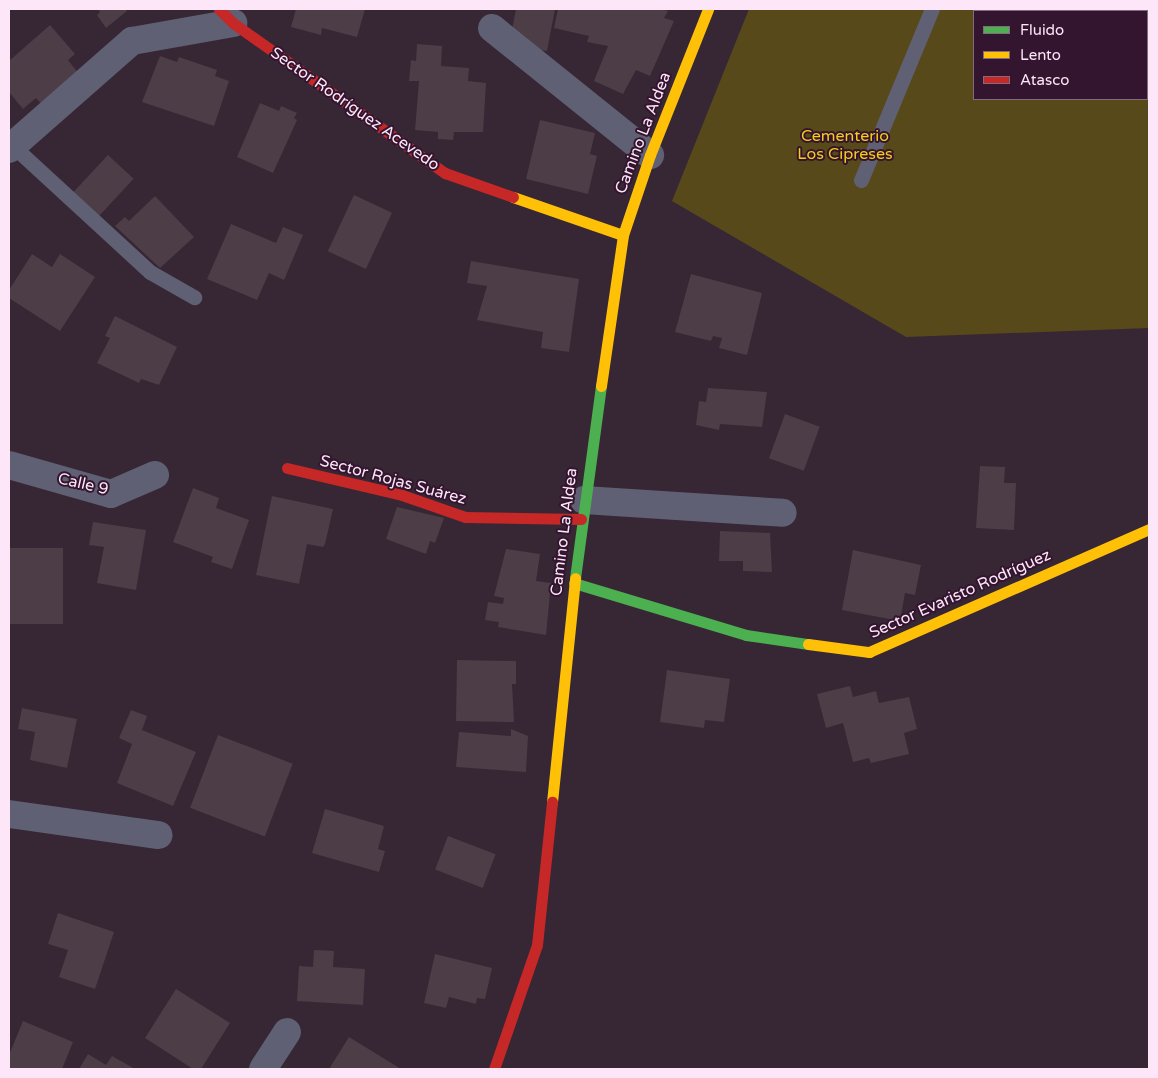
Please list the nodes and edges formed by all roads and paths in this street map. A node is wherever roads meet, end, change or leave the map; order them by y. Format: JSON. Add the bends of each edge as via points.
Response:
{"nodes":[{"id":1,"x":708,"y":9,"type":"edge"},
{"id":2,"x":932,"y":9,"type":"edge"},
{"id":3,"x":226,"y":16,"type":"edge"},
{"id":4,"x":492,"y":28,"type":"dead end"},
{"id":5,"x":11,"y":148,"type":"edge"},
{"id":6,"x":650,"y":155,"type":"junction"},
{"id":7,"x":861,"y":180,"type":"dead end"},
{"id":8,"x":623,"y":235,"type":"junction"},
{"id":9,"x":194,"y":297,"type":"dead end"},
{"id":10,"x":9,"y":465,"type":"edge"},
{"id":11,"x":287,"y":468,"type":"dead end"},
{"id":12,"x":155,"y":475,"type":"dead end"},
{"id":13,"x":582,"y":510,"type":"junction"},
{"id":14,"x":783,"y":513,"type":"dead end"},
{"id":15,"x":1149,"y":529,"type":"edge"},
{"id":16,"x":574,"y":583,"type":"junction"},
{"id":17,"x":9,"y":814,"type":"edge"},
{"id":18,"x":160,"y":835,"type":"dead end"},
{"id":19,"x":287,"y":1032,"type":"dead end"},
{"id":20,"x":263,"y":1069,"type":"edge"},
{"id":21,"x":494,"y":1069,"type":"edge"}],
"edges":[{"from":1,"to":6,"type":"street","name":"Camino La Aldea"},
{"from":2,"to":7,"type":"lane"},
{"from":3,"to":5,"type":"street","name":"Sector Rodríguez Acevedo","via":[[132,41]]},
{"from":3,"to":8,"type":"street","name":"Sector Rodríguez Acevedo","via":[[445,173]]},
{"from":4,"to":6,"type":"street"},
{"from":5,"to":9,"type":"lane","via":[[150,272]]},
{"from":6,"to":8,"type":"street","name":"Camino La Aldea"},
{"from":8,"to":13,"type":"street","name":"Camino La Aldea"},
{"from":10,"to":12,"type":"street","name":"Calle 9","via":[[111,494]]},
{"from":11,"to":13,"type":"street","name":"Sector Rojas Suárez","via":[[402,495],[465,517]]},
{"from":13,"to":14,"type":"street"},
{"from":13,"to":16,"type":"street","name":"Camino La Aldea"},
{"from":15,"to":16,"type":"street","name":"Sector Evaristo Rodríguez","via":[[869,652],[746,636]]},
{"from":16,"to":21,"type":"street","name":"Camino La Aldea","via":[[536,945]]},
{"from":17,"to":18,"type":"street"},
{"from":19,"to":20,"type":"street"}]}
